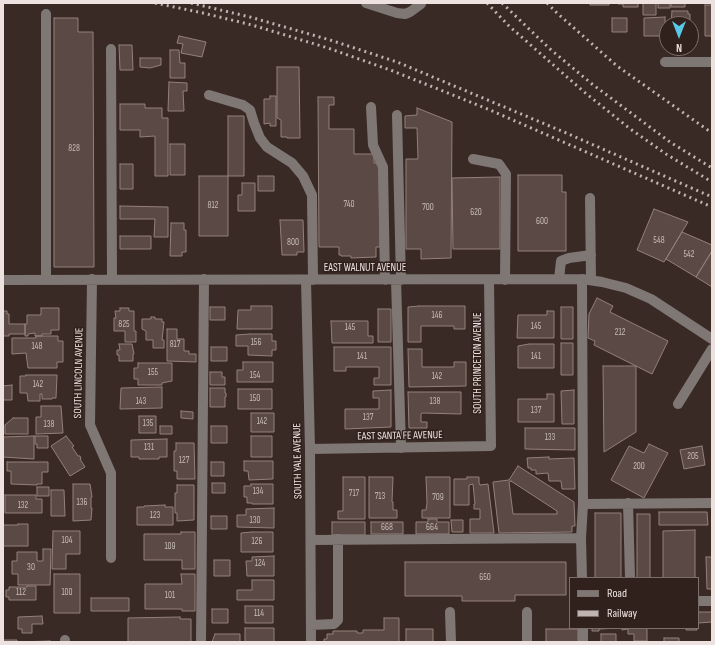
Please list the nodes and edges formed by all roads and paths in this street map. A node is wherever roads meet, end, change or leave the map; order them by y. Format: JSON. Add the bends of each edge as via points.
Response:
{"nodes":[{"id":1,"x":366,"y":3,"type":"edge"},
{"id":2,"x":420,"y":3,"type":"edge"},
{"id":3,"x":46,"y":14,"type":"dead end"},
{"id":4,"x":111,"y":49,"type":"dead end"},
{"id":5,"x":665,"y":62,"type":"dead end"},
{"id":6,"x":712,"y":62,"type":"edge"},
{"id":7,"x":209,"y":95,"type":"dead end"},
{"id":8,"x":371,"y":107,"type":"dead end"},
{"id":9,"x":397,"y":115,"type":"dead end"},
{"id":10,"x":473,"y":159,"type":"dead end"},
{"id":11,"x":590,"y":198,"type":"dead end"},
{"id":12,"x":591,"y":255,"type":"junction"},
{"id":13,"x":92,"y":279,"type":"junction"},
{"id":14,"x":112,"y":279,"type":"junction"},
{"id":15,"x":204,"y":279,"type":"junction"},
{"id":16,"x":559,"y":279,"type":"junction"},
{"id":17,"x":3,"y":280,"type":"edge"},
{"id":18,"x":46,"y":280,"type":"junction"},
{"id":19,"x":309,"y":280,"type":"junction"},
{"id":20,"x":385,"y":280,"type":"junction"},
{"id":21,"x":398,"y":280,"type":"junction"},
{"id":22,"x":489,"y":280,"type":"junction"},
{"id":23,"x":505,"y":280,"type":"junction"},
{"id":24,"x":587,"y":280,"type":"junction"},
{"id":25,"x":712,"y":340,"type":"edge"},
{"id":26,"x":712,"y":349,"type":"edge"},
{"id":27,"x":678,"y":404,"type":"dead end"},
{"id":28,"x":491,"y":446,"type":"joint"},
{"id":29,"x":401,"y":448,"type":"junction"},
{"id":30,"x":310,"y":449,"type":"junction"},
{"id":31,"x":628,"y":503,"type":"junction"},
{"id":32,"x":712,"y":503,"type":"edge"},
{"id":33,"x":583,"y":504,"type":"junction"},
{"id":34,"x":581,"y":538,"type":"junction"},
{"id":35,"x":338,"y":539,"type":"junction"},
{"id":36,"x":311,"y":540,"type":"junction"},
{"id":37,"x":111,"y":558,"type":"dead end"},
{"id":38,"x":582,"y":577,"type":"edge"},
{"id":39,"x":630,"y":577,"type":"edge"},
{"id":40,"x":712,"y":601,"type":"edge"},
{"id":41,"x":699,"y":602,"type":"edge"},
{"id":42,"x":450,"y":612,"type":"dead end"},
{"id":43,"x":527,"y":612,"type":"dead end"},
{"id":44,"x":311,"y":625,"type":"junction"},
{"id":45,"x":583,"y":629,"type":"edge"},
{"id":46,"x":201,"y":642,"type":"edge"},
{"id":47,"x":311,"y":642,"type":"edge"},
{"id":48,"x":451,"y":642,"type":"edge"},
{"id":49,"x":527,"y":642,"type":"edge"},
{"id":50,"x":583,"y":642,"type":"edge"}],
"edges":[{"from":1,"to":2,"type":"street","via":[[405,14]]},
{"from":3,"to":18,"type":"street"},
{"from":4,"to":14,"type":"street"},
{"from":5,"to":6,"type":"street"},
{"from":7,"to":19,"type":"street","name":"SOUTH YALE AVENUE","via":[[243,104],[250,110],[260,138],[267,147],[292,163],[303,176],[312,194]]},
{"from":8,"to":20,"type":"street","via":[[373,145],[383,167]]},
{"from":9,"to":21,"type":"street"},
{"from":10,"to":23,"type":"street","via":[[499,164],[506,174]]},
{"from":11,"to":12,"type":"street"},
{"from":12,"to":16,"type":"street","via":[[561,261]]},
{"from":12,"to":24,"type":"street"},
{"from":13,"to":14,"type":"street","name":"EAST WALNUT AVENUE"},
{"from":13,"to":18,"type":"street","name":"EAST WALNUT AVENUE"},
{"from":13,"to":37,"type":"street","name":"SOUTH LINCOLN AVENUE","via":[[90,425],[111,473]]},
{"from":14,"to":15,"type":"street","name":"EAST WALNUT AVENUE"},
{"from":15,"to":19,"type":"street","name":"EAST WALNUT AVENUE"},
{"from":15,"to":46,"type":"street"},
{"from":16,"to":23,"type":"street","name":"EAST WALNUT AVENUE"},
{"from":16,"to":24,"type":"street","name":"EAST WALNUT AVENUE"},
{"from":17,"to":18,"type":"street","name":"EAST WALNUT AVENUE"},
{"from":19,"to":20,"type":"street","name":"EAST WALNUT AVENUE"},
{"from":19,"to":30,"type":"street","name":"SOUTH YALE AVENUE"},
{"from":20,"to":21,"type":"street","name":"EAST WALNUT AVENUE"},
{"from":21,"to":22,"type":"street","name":"EAST WALNUT AVENUE"},
{"from":21,"to":29,"type":"street"},
{"from":22,"to":23,"type":"street","name":"EAST WALNUT AVENUE"},
{"from":22,"to":28,"type":"street","name":"SOUTH PRINCETON AVENUE"},
{"from":24,"to":25,"type":"street","name":"EAST WALNUT AVENUE","via":[[626,288],[651,298]]},
{"from":24,"to":33,"type":"street"},
{"from":26,"to":27,"type":"street"},
{"from":28,"to":29,"type":"street","name":"EAST SANTA FE AVENUE"},
{"from":29,"to":30,"type":"street","name":"EAST SANTA FE AVENUE"},
{"from":30,"to":36,"type":"street","name":"SOUTH YALE AVENUE"},
{"from":31,"to":32,"type":"street"},
{"from":31,"to":33,"type":"street"},
{"from":31,"to":39,"type":"street"},
{"from":33,"to":34,"type":"street"},
{"from":34,"to":35,"type":"street"},
{"from":34,"to":38,"type":"street"},
{"from":35,"to":36,"type":"street"},
{"from":35,"to":44,"type":"street","via":[[338,620],[334,624]]},
{"from":36,"to":44,"type":"street","name":"SOUTH YALE AVENUE"},
{"from":40,"to":41,"type":"street"},
{"from":42,"to":48,"type":"street"},
{"from":43,"to":49,"type":"street"},
{"from":44,"to":47,"type":"street","name":"SOUTH YALE AVENUE"},
{"from":45,"to":50,"type":"street"}]}
